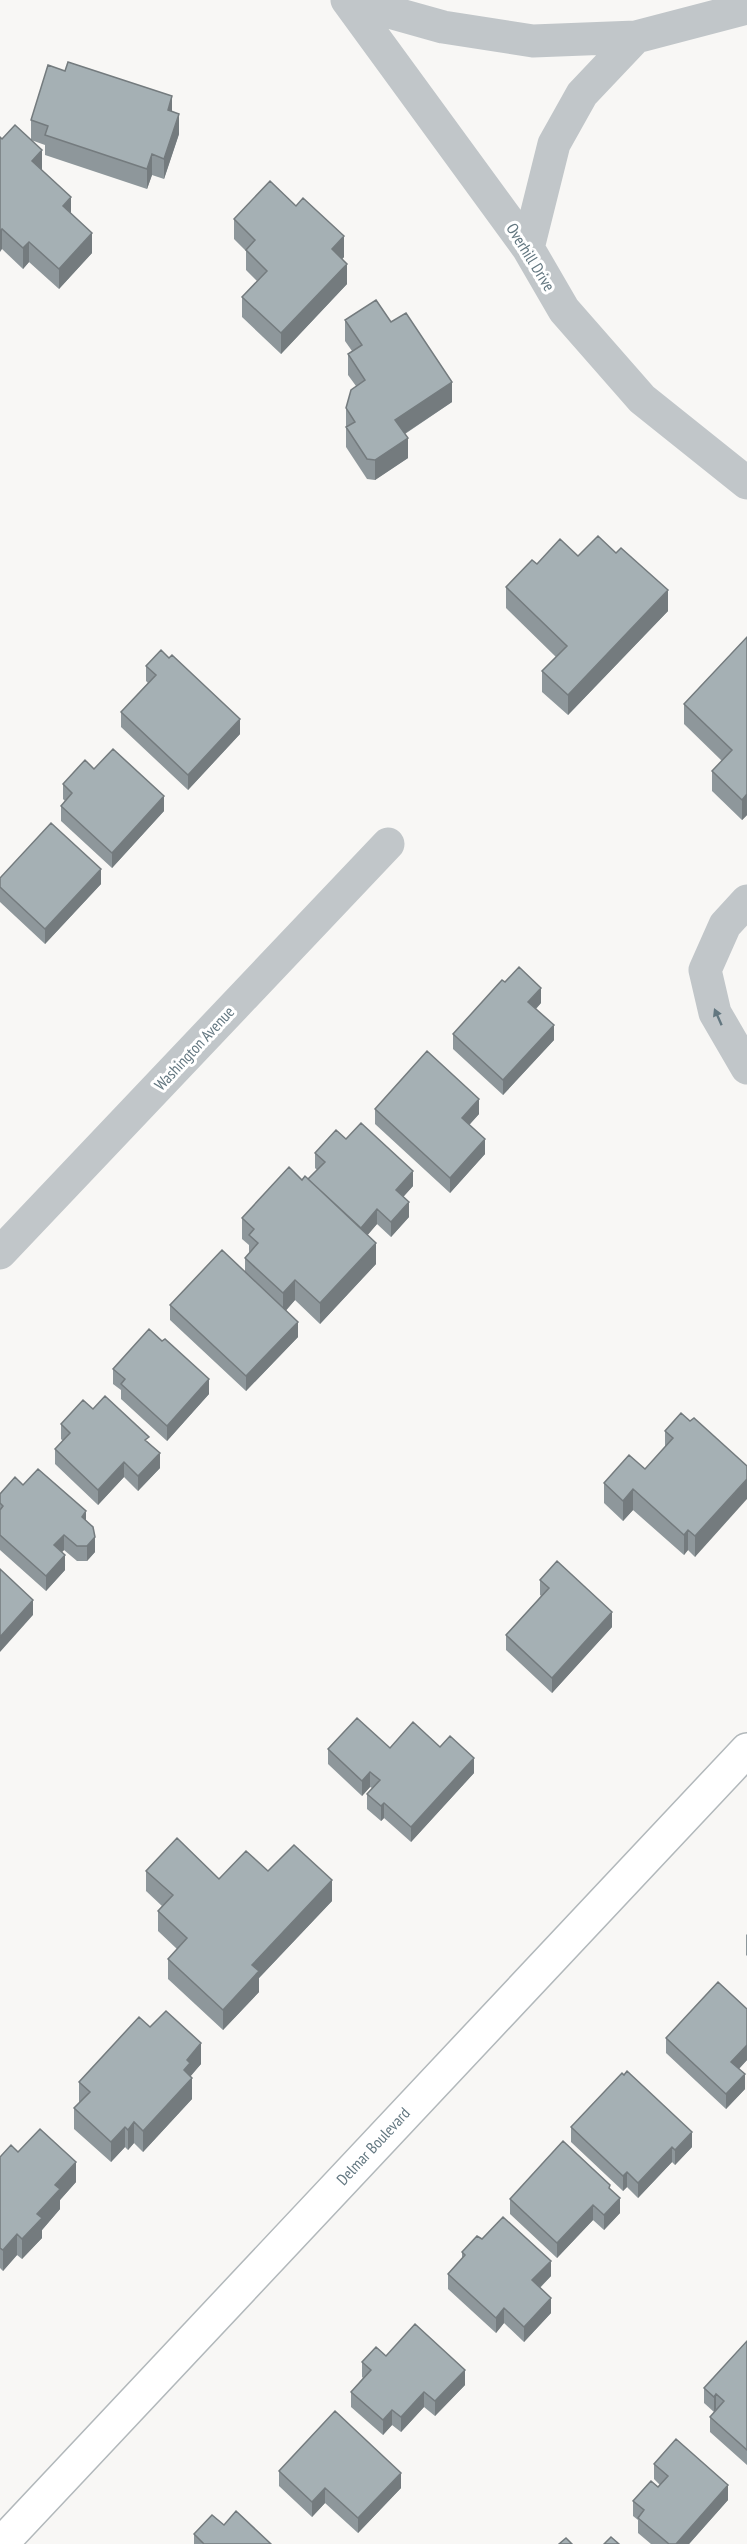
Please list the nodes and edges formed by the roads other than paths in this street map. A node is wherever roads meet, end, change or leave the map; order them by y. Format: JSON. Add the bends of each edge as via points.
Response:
{"nodes":[{"id":1,"x":347,"y":0,"type":"edge"},
{"id":2,"x":747,"y":8,"type":"edge"},
{"id":3,"x":636,"y":37,"type":"junction"},
{"id":4,"x":528,"y":248,"type":"junction"},
{"id":5,"x":747,"y":483,"type":"edge"},
{"id":6,"x":388,"y":844,"type":"dead end"},
{"id":7,"x":747,"y":902,"type":"edge"},
{"id":8,"x":747,"y":1068,"type":"edge"},
{"id":9,"x":0,"y":1253,"type":"edge"},
{"id":10,"x":747,"y":1750,"type":"edge"},
{"id":11,"x":1,"y":2544,"type":"edge"}],
"edges":[{"from":1,"to":3,"type":"street","via":[[443,27],[533,42]]},
{"from":1,"to":4,"type":"street","name":"Overhill Drive"},
{"from":2,"to":3,"type":"street"},
{"from":3,"to":4,"type":"street","via":[[582,94],[554,144]]},
{"from":4,"to":5,"type":"street","name":"Overhill Drive","via":[[564,310],[642,399]]},
{"from":6,"to":9,"type":"street","name":"Washington Avenue"},
{"from":8,"to":7,"type":"street","one_way":true,"via":[[715,1013],[705,970],[725,925]]},
{"from":10,"to":11,"type":"main road","name":"Delmar Boulevard"}]}
